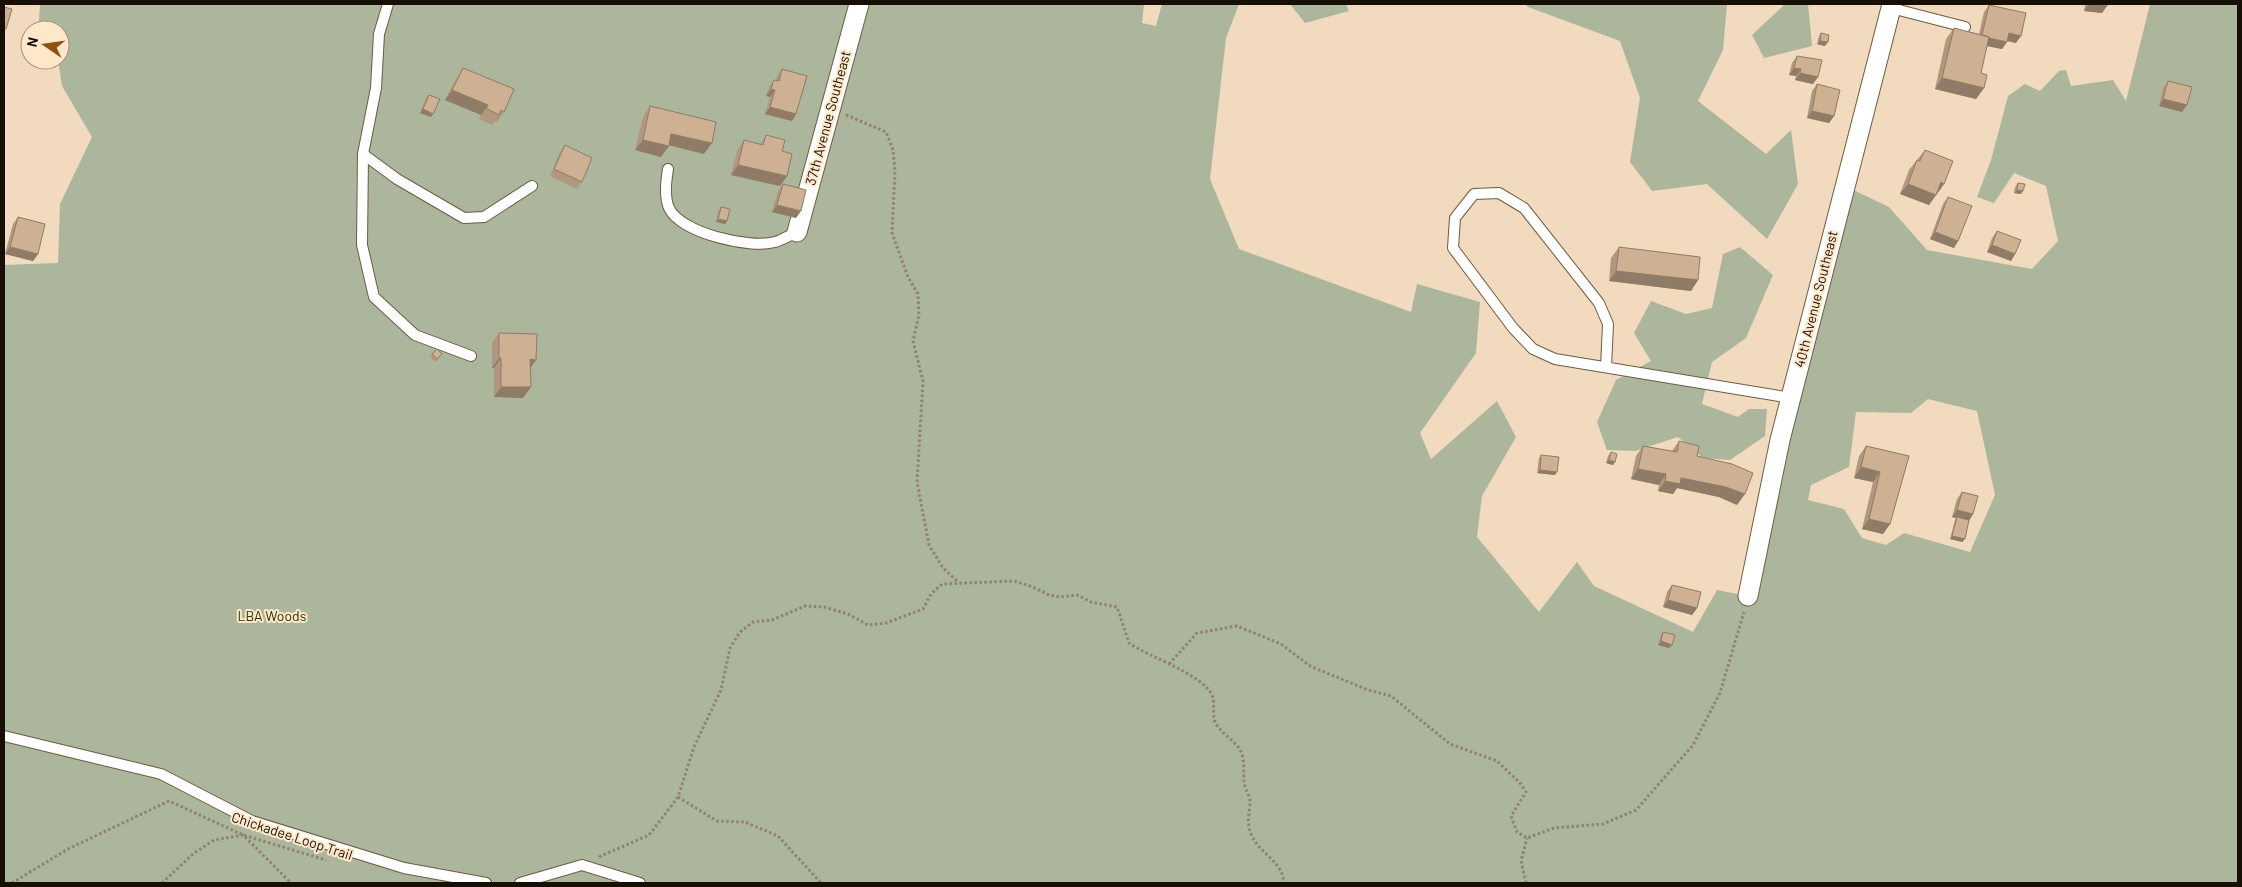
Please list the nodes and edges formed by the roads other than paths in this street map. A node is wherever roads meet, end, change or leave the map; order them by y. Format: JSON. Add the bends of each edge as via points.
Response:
{"nodes":[{"id":1,"x":388,"y":4,"type":"edge"},
{"id":2,"x":859,"y":4,"type":"edge"},
{"id":3,"x":1891,"y":6,"type":"edge"},
{"id":4,"x":1965,"y":26,"type":"dead end"},
{"id":5,"x":363,"y":154,"type":"junction"},
{"id":6,"x":668,"y":169,"type":"dead end"},
{"id":7,"x":532,"y":186,"type":"dead end"},
{"id":8,"x":796,"y":232,"type":"joint"},
{"id":9,"x":472,"y":356,"type":"dead end"},
{"id":10,"x":1606,"y":367,"type":"junction"},
{"id":11,"x":1791,"y":398,"type":"junction"},
{"id":12,"x":1748,"y":596,"type":"road end"},
{"id":13,"x":4,"y":736,"type":"edge"},
{"id":14,"x":486,"y":883,"type":"edge"},
{"id":15,"x":520,"y":883,"type":"edge"},
{"id":16,"x":640,"y":883,"type":"edge"}],
"edges":[{"from":1,"to":5,"type":"lane","via":[[379,34],[376,88]]},
{"from":2,"to":8,"type":"street","name":"37th Avenue Southeast"},
{"from":3,"to":4,"type":"lane"},
{"from":3,"to":11,"type":"street","name":"40th Avenue Southeast"},
{"from":5,"to":7,"type":"lane","via":[[397,179],[464,218],[484,217]]},
{"from":5,"to":9,"type":"lane","via":[[362,245],[374,298],[415,335]]},
{"from":6,"to":8,"type":"lane","via":[[667,206],[676,218],[696,231],[760,243],[775,242]]},
{"from":10,"to":10,"type":"lane","via":[[1555,359],[1533,349],[1513,328],[1453,248],[1455,218],[1474,194],[1499,193],[1524,208],[1599,303],[1608,324]]},
{"from":10,"to":11,"type":"lane"},
{"from":11,"to":12,"type":"street","name":"40th Avenue Southeast"},
{"from":13,"to":14,"type":"lane","via":[[161,774],[252,821],[404,868]]},
{"from":15,"to":16,"type":"lane","via":[[582,865]]}]}
